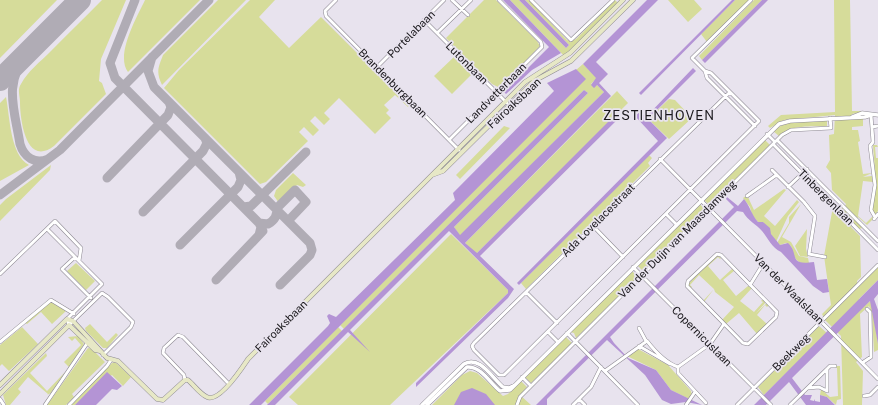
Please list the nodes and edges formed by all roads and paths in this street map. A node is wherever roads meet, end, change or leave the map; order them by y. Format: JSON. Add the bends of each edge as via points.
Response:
{"nodes":[{"id":1,"x":336,"y":0,"type":"edge"},
{"id":2,"x":444,"y":0,"type":"edge"},
{"id":3,"x":452,"y":0,"type":"edge"},
{"id":4,"x":471,"y":0,"type":"edge"},
{"id":5,"x":499,"y":0,"type":"edge"},
{"id":6,"x":531,"y":0,"type":"edge"},
{"id":7,"x":613,"y":0,"type":"edge"},
{"id":8,"x":623,"y":0,"type":"edge"},
{"id":9,"x":751,"y":0,"type":"edge"},
{"id":10,"x":630,"y":1,"type":"edge"},
{"id":11,"x":462,"y":9,"type":"junction"},
{"id":12,"x":468,"y":15,"type":"dead end"},
{"id":13,"x":424,"y":20,"type":"junction"},
{"id":14,"x":438,"y":33,"type":"junction"},
{"id":15,"x":377,"y":67,"type":"junction"},
{"id":16,"x":705,"y":71,"type":"junction"},
{"id":17,"x":730,"y":92,"type":"junction"},
{"id":18,"x":496,"y":93,"type":"junction"},
{"id":19,"x":725,"y":96,"type":"junction"},
{"id":20,"x":505,"y":102,"type":"junction"},
{"id":21,"x":509,"y":106,"type":"junction"},
{"id":22,"x":871,"y":115,"type":"junction"},
{"id":23,"x":878,"y":115,"type":"edge"},
{"id":24,"x":830,"y":118,"type":"junction"},
{"id":25,"x":755,"y":126,"type":"junction"},
{"id":26,"x":878,"y":126,"type":"edge"},
{"id":27,"x":872,"y":127,"type":"junction"},
{"id":28,"x":767,"y":134,"type":"junction"},
{"id":29,"x":449,"y":140,"type":"junction"},
{"id":30,"x":775,"y":142,"type":"junction"},
{"id":31,"x":873,"y":142,"type":"junction"},
{"id":32,"x":878,"y":143,"type":"edge"},
{"id":33,"x":458,"y":149,"type":"junction"},
{"id":34,"x":462,"y":153,"type":"junction"},
{"id":35,"x":660,"y":159,"type":"junction"},
{"id":36,"x":807,"y":169,"type":"junction"},
{"id":37,"x":772,"y":170,"type":"dead end"},
{"id":38,"x":802,"y":173,"type":"junction"},
{"id":39,"x":432,"y":175,"type":"junction"},
{"id":40,"x":778,"y":176,"type":"junction"},
{"id":41,"x":788,"y":187,"type":"junction"},
{"id":42,"x":690,"y":190,"type":"junction"},
{"id":43,"x":747,"y":196,"type":"dead end"},
{"id":44,"x":700,"y":200,"type":"junction"},
{"id":45,"x":708,"y":208,"type":"junction"},
{"id":46,"x":666,"y":214,"type":"junction"},
{"id":47,"x":878,"y":214,"type":"edge"},
{"id":48,"x":676,"y":224,"type":"junction"},
{"id":49,"x":593,"y":226,"type":"junction"},
{"id":50,"x":865,"y":228,"type":"junction"},
{"id":51,"x":47,"y":229,"type":"junction"},
{"id":52,"x":861,"y":232,"type":"junction"},
{"id":53,"x":878,"y":241,"type":"edge"},
{"id":54,"x":878,"y":250,"type":"edge"},
{"id":55,"x":75,"y":257,"type":"junction"},
{"id":56,"x":623,"y":257,"type":"junction"},
{"id":57,"x":825,"y":257,"type":"dead end"},
{"id":58,"x":79,"y":261,"type":"junction"},
{"id":59,"x":763,"y":264,"type":"junction"},
{"id":60,"x":878,"y":265,"type":"edge"},
{"id":61,"x":633,"y":266,"type":"junction"},
{"id":62,"x":0,"y":274,"type":"edge"},
{"id":63,"x":642,"y":275,"type":"junction"},
{"id":64,"x":750,"y":285,"type":"junction"},
{"id":65,"x":526,"y":292,"type":"junction"},
{"id":66,"x":89,"y":297,"type":"junction"},
{"id":67,"x":92,"y":302,"type":"junction"},
{"id":68,"x":867,"y":309,"type":"dead end"},
{"id":69,"x":73,"y":313,"type":"junction"},
{"id":70,"x":77,"y":317,"type":"junction"},
{"id":71,"x":67,"y":319,"type":"junction"},
{"id":72,"x":821,"y":321,"type":"junction"},
{"id":73,"x":71,"y":323,"type":"junction"},
{"id":74,"x":557,"y":323,"type":"junction"},
{"id":75,"x":724,"y":324,"type":"junction"},
{"id":76,"x":640,"y":328,"type":"dead end"},
{"id":77,"x":548,"y":332,"type":"junction"},
{"id":78,"x":567,"y":333,"type":"junction"},
{"id":79,"x":646,"y":340,"type":"junction"},
{"id":80,"x":90,"y":341,"type":"junction"},
{"id":81,"x":575,"y":341,"type":"junction"},
{"id":82,"x":0,"y":342,"type":"edge"},
{"id":83,"x":558,"y":342,"type":"junction"},
{"id":84,"x":710,"y":344,"type":"junction"},
{"id":85,"x":41,"y":345,"type":"junction"},
{"id":86,"x":639,"y":346,"type":"junction"},
{"id":87,"x":652,"y":347,"type":"junction"},
{"id":88,"x":45,"y":349,"type":"junction"},
{"id":89,"x":648,"y":351,"type":"junction"},
{"id":90,"x":102,"y":353,"type":"junction"},
{"id":91,"x":658,"y":355,"type":"junction"},
{"id":92,"x":111,"y":360,"type":"junction"},
{"id":93,"x":862,"y":363,"type":"junction"},
{"id":94,"x":671,"y":364,"type":"junction"},
{"id":95,"x":600,"y":366,"type":"junction"},
{"id":96,"x":835,"y":366,"type":"dead end"},
{"id":97,"x":678,"y":367,"type":"junction"},
{"id":98,"x":827,"y":369,"type":"junction"},
{"id":99,"x":605,"y":371,"type":"junction"},
{"id":100,"x":678,"y":373,"type":"junction"},
{"id":101,"x":522,"y":377,"type":"junction"},
{"id":102,"x":878,"y":379,"type":"edge"},
{"id":103,"x":185,"y":380,"type":"junction"},
{"id":104,"x":517,"y":382,"type":"junction"},
{"id":105,"x":229,"y":384,"type":"junction"},
{"id":106,"x":0,"y":385,"type":"edge"},
{"id":107,"x":531,"y":386,"type":"junction"},
{"id":108,"x":878,"y":387,"type":"edge"},
{"id":109,"x":754,"y":388,"type":"junction"},
{"id":110,"x":808,"y":388,"type":"junction"},
{"id":111,"x":1,"y":391,"type":"edge"},
{"id":112,"x":693,"y":394,"type":"junction"},
{"id":113,"x":864,"y":396,"type":"dead end"},
{"id":114,"x":0,"y":399,"type":"edge"},
{"id":115,"x":579,"y":399,"type":"junction"},
{"id":116,"x":706,"y":403,"type":"dead end"},
{"id":117,"x":517,"y":404,"type":"edge"},
{"id":118,"x":770,"y":404,"type":"edge"},
{"id":119,"x":4,"y":405,"type":"edge"},
{"id":120,"x":45,"y":405,"type":"edge"},
{"id":121,"x":68,"y":405,"type":"edge"},
{"id":122,"x":422,"y":405,"type":"edge"},
{"id":123,"x":427,"y":405,"type":"edge"},
{"id":124,"x":573,"y":405,"type":"edge"},
{"id":125,"x":585,"y":405,"type":"edge"},
{"id":126,"x":638,"y":405,"type":"edge"},
{"id":127,"x":686,"y":405,"type":"edge"},
{"id":128,"x":737,"y":405,"type":"edge"},
{"id":129,"x":790,"y":405,"type":"edge"}],
"edges":[{"from":1,"to":15,"type":"street","name":"Brandenburgbaan","via":[[324,13]]},
{"from":2,"to":13,"type":"street","name":"Portelabaan"},
{"from":3,"to":11,"type":"street"},
{"from":4,"to":11,"type":"street"},
{"from":5,"to":18,"type":"street","name":"Landvetterbaan","via":[[542,45]]},
{"from":6,"to":7,"type":"street","via":[[571,40]]},
{"from":8,"to":20,"type":"main road","name":"Fairoaksbaan","via":[[570,52],[531,77]]},
{"from":9,"to":16,"type":"street","via":[[692,58]]},
{"from":10,"to":21,"type":"main road","name":"Fairoaksbaan","via":[[571,61],[534,81]]},
{"from":11,"to":12,"type":"street"},
{"from":11,"to":14,"type":"street"},
{"from":13,"to":14,"type":"street","name":"Lutonbaan"},
{"from":13,"to":15,"type":"street","name":"Portelabaan"},
{"from":14,"to":18,"type":"street","name":"Lutonbaan"},
{"from":15,"to":29,"type":"street","name":"Brandenburgbaan"},
{"from":16,"to":17,"type":"street","via":[[711,73]]},
{"from":16,"to":19,"type":"street","via":[[707,78]]},
{"from":17,"to":19,"type":"street","name":"Ada Lovelacestraat"},
{"from":17,"to":25,"type":"street","via":[[759,121]]},
{"from":18,"to":20,"type":"street","name":"Lutonbaan"},
{"from":18,"to":29,"type":"street","name":"Landvetterbaan"},
{"from":19,"to":25,"type":"street"},
{"from":19,"to":35,"type":"street","name":"Ada Lovelacestraat"},
{"from":20,"to":21,"type":"street","name":"Lutonbaan"},
{"from":20,"to":33,"type":"main road","name":"Fairoaksbaan"},
{"from":21,"to":34,"type":"main road","name":"Fairoaksbaan"},
{"from":22,"to":23,"type":"street","name":"Van der Duijn van Maasdamweg"},
{"from":22,"to":24,"type":"street","name":"Van der Duijn van Maasdamweg","via":[[862,113],[852,117]]},
{"from":22,"to":27,"type":"street"},
{"from":24,"to":28,"type":"street","name":"Van der Duijn van Maasdamweg","via":[[783,122]]},
{"from":24,"to":30,"type":"street","name":"Van der Duijn van Maasdamweg","via":[[830,128],[789,130]]},
{"from":25,"to":42,"type":"street"},
{"from":26,"to":27,"type":"street"},
{"from":27,"to":31,"type":"street"},
{"from":28,"to":30,"type":"street","name":"Tinbergenlaan"},
{"from":28,"to":44,"type":"street","name":"Van der Duijn van Maasdamweg"},
{"from":29,"to":33,"type":"street","name":"Brandenburgbaan"},
{"from":30,"to":36,"type":"street","name":"Tinbergenlaan"},
{"from":30,"to":38,"type":"street","name":"Tinbergenlaan"},
{"from":30,"to":45,"type":"street","name":"Van der Duijn van Maasdamweg"},
{"from":31,"to":32,"type":"street"},
{"from":31,"to":47,"type":"street","via":[[870,146],[875,185],[871,210],[875,218]]},
{"from":33,"to":34,"type":"street","name":"Brandenburgbaan"},
{"from":33,"to":39,"type":"main road","name":"Fairoaksbaan"},
{"from":34,"to":39,"type":"main road","name":"Fairoaksbaan","via":[[443,171]]},
{"from":35,"to":42,"type":"street","name":"Van der Waalslaan"},
{"from":35,"to":49,"type":"street","name":"Ada Lovelacestraat"},
{"from":36,"to":38,"type":"street"},
{"from":36,"to":50,"type":"street","name":"Tinbergenlaan"},
{"from":37,"to":40,"type":"street"},
{"from":38,"to":41,"type":"street"},
{"from":38,"to":52,"type":"street","name":"Tinbergenlaan"},
{"from":39,"to":105,"type":"main road","name":"Fairoaksbaan","via":[[248,359]]},
{"from":40,"to":41,"type":"street"},
{"from":40,"to":43,"type":"street"},
{"from":41,"to":57,"type":"street","via":[[815,216],[809,254]]},
{"from":42,"to":44,"type":"street","name":"Van der Waalslaan"},
{"from":42,"to":46,"type":"street"},
{"from":44,"to":45,"type":"street","name":"Van der Waalslaan"},
{"from":44,"to":48,"type":"street","name":"Van der Duijn van Maasdamweg"},
{"from":45,"to":59,"type":"street","name":"Van der Waalslaan"},
{"from":45,"to":63,"type":"street","name":"Van der Duijn van Maasdamweg"},
{"from":46,"to":48,"type":"street","name":"Van der Duijn van Maasdamweg"},
{"from":46,"to":56,"type":"street"},
{"from":48,"to":61,"type":"street","name":"Van der Duijn van Maasdamweg"},
{"from":49,"to":56,"type":"street"},
{"from":49,"to":65,"type":"street","name":"Ada Lovelacestraat"},
{"from":50,"to":52,"type":"street"},
{"from":50,"to":53,"type":"street","name":"Tinbergenlaan"},
{"from":51,"to":55,"type":"street"},
{"from":51,"to":58,"type":"street","via":[[55,221],[81,248]]},
{"from":51,"to":62,"type":"street"},
{"from":52,"to":54,"type":"street","name":"Tinbergenlaan"},
{"from":55,"to":58,"type":"street"},
{"from":55,"to":66,"type":"street","via":[[62,269]]},
{"from":56,"to":74,"type":"street"},
{"from":58,"to":66,"type":"street","via":[[102,284]]},
{"from":59,"to":64,"type":"street"},
{"from":59,"to":72,"type":"street","name":"Van der Waalslaan"},
{"from":60,"to":72,"type":"street","name":"Beekweg"},
{"from":61,"to":63,"type":"street","name":"Copernicuslaan"},
{"from":61,"to":78,"type":"street","name":"Van der Duijn van Maasdamweg"},
{"from":63,"to":81,"type":"street","name":"Van der Duijn van Maasdamweg"},
{"from":63,"to":84,"type":"street","name":"Copernicuslaan"},
{"from":64,"to":75,"type":"street","via":[[776,310],[776,317],[746,345]]},
{"from":64,"to":75,"type":"street","via":[[721,255],[717,254],[687,283]]},
{"from":65,"to":74,"type":"street"},
{"from":65,"to":77,"type":"street","name":"Ada Lovelacestraat","via":[[472,346],[502,376]]},
{"from":66,"to":67,"type":"street"},
{"from":66,"to":69,"type":"street"},
{"from":67,"to":70,"type":"street"},
{"from":67,"to":90,"type":"street","via":[[102,293],[133,322],[130,329]]},
{"from":68,"to":93,"type":"street","via":[[870,312],[871,357]]},
{"from":69,"to":70,"type":"street"},
{"from":69,"to":71,"type":"street"},
{"from":69,"to":82,"type":"street","via":[[51,300]]},
{"from":70,"to":73,"type":"street"},
{"from":71,"to":73,"type":"main road"},
{"from":71,"to":85,"type":"main road"},
{"from":72,"to":93,"type":"street","name":"Van der Waalslaan"},
{"from":72,"to":109,"type":"street","name":"Beekweg"},
{"from":73,"to":80,"type":"main road"},
{"from":73,"to":88,"type":"main road"},
{"from":74,"to":77,"type":"street"},
{"from":75,"to":84,"type":"street"},
{"from":76,"to":79,"type":"street"},
{"from":77,"to":83,"type":"street"},
{"from":78,"to":81,"type":"street"},
{"from":78,"to":83,"type":"street","name":"Van der Duijn van Maasdamweg"},
{"from":79,"to":86,"type":"street"},
{"from":79,"to":87,"type":"street"},
{"from":80,"to":90,"type":"main road"},
{"from":80,"to":120,"type":"street"},
{"from":81,"to":95,"type":"street"},
{"from":81,"to":107,"type":"street","name":"Van der Duijn van Maasdamweg"},
{"from":83,"to":101,"type":"street","name":"Van der Duijn van Maasdamweg"},
{"from":84,"to":97,"type":"street"},
{"from":84,"to":109,"type":"street","name":"Copernicuslaan"},
{"from":85,"to":88,"type":"street"},
{"from":85,"to":106,"type":"main road"},
{"from":86,"to":89,"type":"street"},
{"from":86,"to":99,"type":"street"},
{"from":87,"to":89,"type":"street"},
{"from":87,"to":91,"type":"street"},
{"from":88,"to":111,"type":"main road"},
{"from":89,"to":91,"type":"street"},
{"from":90,"to":92,"type":"main road"},
{"from":91,"to":94,"type":"street"},
{"from":92,"to":103,"type":"main road","via":[[118,361],[160,401]]},
{"from":92,"to":121,"type":"street"},
{"from":93,"to":102,"type":"street","name":"Van der Waalslaan"},
{"from":94,"to":97,"type":"street"},
{"from":94,"to":100,"type":"street"},
{"from":95,"to":99,"type":"street"},
{"from":95,"to":115,"type":"street","via":[[591,387]]},
{"from":96,"to":98,"type":"street"},
{"from":97,"to":100,"type":"street"},
{"from":98,"to":110,"type":"street"},
{"from":98,"to":110,"type":"street","via":[[827,391],[819,387]]},
{"from":99,"to":126,"type":"street"},
{"from":100,"to":112,"type":"street"},
{"from":101,"to":104,"type":"street","name":"Van der Duijn van Maasdamweg"},
{"from":101,"to":107,"type":"street"},
{"from":103,"to":105,"type":"main road","name":"Fairoaksbaan","via":[[206,397],[212,398]]},
{"from":103,"to":105,"type":"street","via":[[184,375],[162,353],[176,336],[180,336]]},
{"from":104,"to":122,"type":"street","via":[[511,387],[503,387],[478,363],[467,362]]},
{"from":104,"to":123,"type":"street","name":"Van der Duijn van Maasdamweg","via":[[510,390],[501,392],[478,370],[473,367],[467,368]]},
{"from":107,"to":117,"type":"street","name":"Van der Duijn van Maasdamweg"},
{"from":108,"to":113,"type":"street","via":[[870,395]]},
{"from":109,"to":118,"type":"street","name":"Copernicuslaan"},
{"from":109,"to":128,"type":"street","name":"Beekweg"},
{"from":110,"to":129,"type":"street"},
{"from":112,"to":116,"type":"street"},
{"from":112,"to":127,"type":"street"},
{"from":114,"to":119,"type":"street"},
{"from":115,"to":124,"type":"street"},
{"from":115,"to":125,"type":"street"}]}
